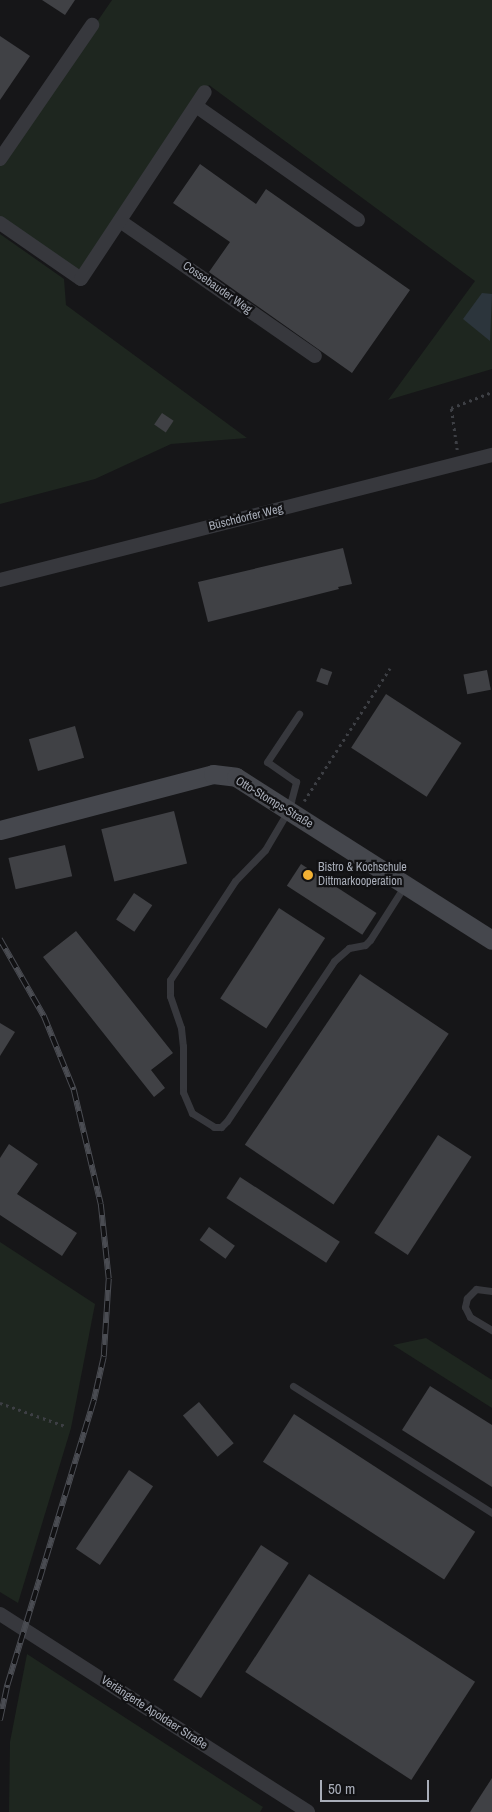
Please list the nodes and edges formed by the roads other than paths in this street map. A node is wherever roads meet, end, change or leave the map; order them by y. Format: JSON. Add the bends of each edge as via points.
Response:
{"nodes":[{"id":1,"x":92,"y":25,"type":"dead end"},
{"id":2,"x":205,"y":92,"type":"dead end"},
{"id":3,"x":196,"y":106,"type":"junction"},
{"id":4,"x":0,"y":159,"type":"edge"},
{"id":5,"x":358,"y":220,"type":"dead end"},
{"id":6,"x":120,"y":221,"type":"junction"},
{"id":7,"x":0,"y":223,"type":"edge"},
{"id":8,"x":315,"y":356,"type":"dead end"},
{"id":9,"x":492,"y":456,"type":"edge"},
{"id":10,"x":0,"y":580,"type":"edge"},
{"id":11,"x":299,"y":714,"type":"dead end"},
{"id":12,"x":289,"y":811,"type":"junction"},
{"id":13,"x":0,"y":830,"type":"edge"},
{"id":14,"x":405,"y":884,"type":"junction"},
{"id":15,"x":492,"y":940,"type":"edge"},
{"id":16,"x":492,"y":1291,"type":"edge"},
{"id":17,"x":492,"y":1330,"type":"edge"},
{"id":18,"x":294,"y":1386,"type":"dead end"},
{"id":19,"x":492,"y":1513,"type":"edge"},
{"id":20,"x":0,"y":1614,"type":"edge"},
{"id":21,"x":299,"y":1810,"type":"edge"}],
"edges":[{"from":1,"to":4,"type":"street"},
{"from":2,"to":3,"type":"street"},
{"from":3,"to":5,"type":"street"},
{"from":3,"to":6,"type":"street"},
{"from":6,"to":7,"type":"street","via":[[81,279]]},
{"from":6,"to":8,"type":"street","name":"Cossebauder Weg"},
{"from":9,"to":10,"type":"street","name":"Büschdorfer Weg"},
{"from":11,"to":12,"type":"lane","via":[[267,762],[296,782]]},
{"from":12,"to":13,"type":"street","name":"Otto-Stomps-Straße","via":[[236,777],[213,774]]},
{"from":12,"to":14,"type":"street","name":"Otto-Stomps-Straße"},
{"from":12,"to":14,"type":"lane","via":[[265,850],[235,881],[170,980],[170,996],[183,1046],[183,1092],[192,1113],[214,1127],[221,1127],[227,1121],[334,961],[350,948],[365,945],[370,940]]},
{"from":14,"to":15,"type":"street","name":"Otto-Stomps-Straße"},
{"from":16,"to":17,"type":"lane","via":[[476,1289],[466,1298],[465,1307],[470,1317]]},
{"from":18,"to":19,"type":"lane"},
{"from":20,"to":21,"type":"street","name":"Verlängerte Apoldaer Straße"}]}
